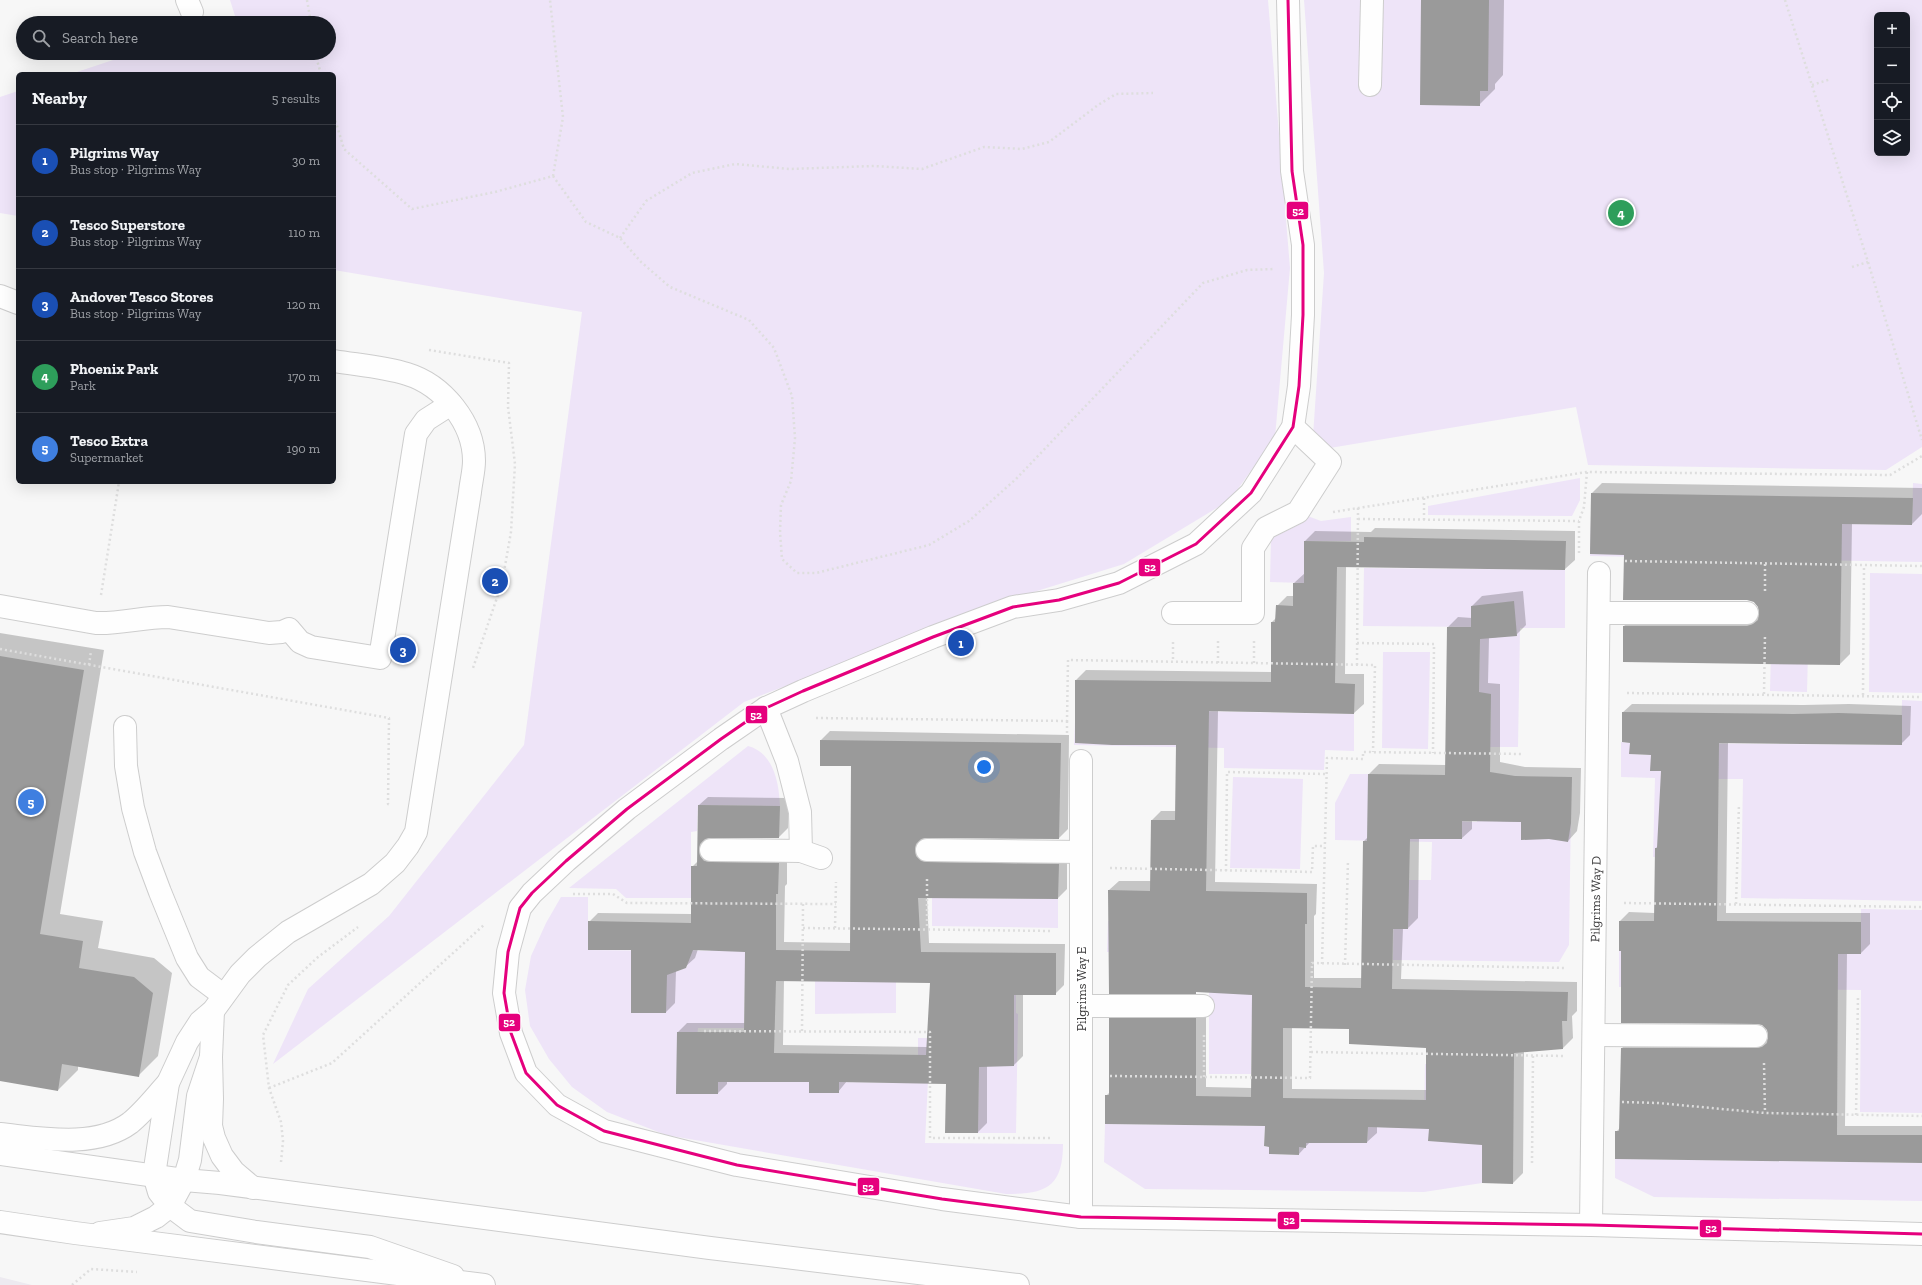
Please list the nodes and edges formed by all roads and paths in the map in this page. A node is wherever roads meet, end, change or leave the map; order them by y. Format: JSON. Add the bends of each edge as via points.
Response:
{"nodes":[{"id":1,"x":307,"y":0,"type":"edge"},
{"id":2,"x":550,"y":0,"type":"edge"},
{"id":3,"x":1288,"y":0,"type":"edge"},
{"id":4,"x":1372,"y":0,"type":"edge"},
{"id":5,"x":1786,"y":0,"type":"edge"},
{"id":6,"x":310,"y":16,"type":"edge"},
{"id":7,"x":317,"y":60,"type":"edge"},
{"id":8,"x":320,"y":72,"type":"edge"},
{"id":9,"x":1831,"y":79,"type":"dead end"},
{"id":10,"x":1370,"y":85,"type":"dead end"},
{"id":11,"x":1812,"y":85,"type":"junction"},
{"id":12,"x":1154,"y":93,"type":"dead end"},
{"id":13,"x":336,"y":123,"type":"edge"},
{"id":14,"x":553,"y":176,"type":"junction"},
{"id":15,"x":620,"y":238,"type":"junction"},
{"id":16,"x":1868,"y":262,"type":"junction"},
{"id":17,"x":1303,"y":267,"type":"junction"},
{"id":18,"x":1852,"y":267,"type":"dead end"},
{"id":19,"x":0,"y":296,"type":"edge"},
{"id":20,"x":16,"y":302,"type":"edge"},
{"id":21,"x":336,"y":361,"type":"edge"},
{"id":22,"x":452,"y":404,"type":"junction"},
{"id":23,"x":1292,"y":427,"type":"junction"},
{"id":24,"x":1922,"y":440,"type":"edge"},
{"id":25,"x":1922,"y":456,"type":"edge"},
{"id":26,"x":1587,"y":472,"type":"junction"},
{"id":27,"x":119,"y":484,"type":"edge"},
{"id":28,"x":1424,"y":498,"type":"junction"},
{"id":29,"x":1305,"y":501,"type":"junction"},
{"id":30,"x":1358,"y":508,"type":"junction"},
{"id":31,"x":1358,"y":518,"type":"junction"},
{"id":32,"x":1424,"y":520,"type":"junction"},
{"id":33,"x":1578,"y":521,"type":"junction"},
{"id":34,"x":1578,"y":560,"type":"dead end"},
{"id":35,"x":1624,"y":561,"type":"dead end"},
{"id":36,"x":1864,"y":565,"type":"junction"},
{"id":37,"x":1922,"y":566,"type":"edge"},
{"id":38,"x":1599,"y":573,"type":"dead end"},
{"id":39,"x":0,"y":606,"type":"edge"},
{"id":40,"x":1599,"y":613,"type":"junction"},
{"id":41,"x":1747,"y":613,"type":"dead end"},
{"id":42,"x":1172,"y":614,"type":"dead end"},
{"id":43,"x":96,"y":623,"type":"junction"},
{"id":44,"x":1357,"y":643,"type":"junction"},
{"id":45,"x":0,"y":649,"type":"edge"},
{"id":46,"x":1357,"y":665,"type":"junction"},
{"id":47,"x":803,"y":691,"type":"junction"},
{"id":48,"x":1598,"y":692,"type":"junction"},
{"id":49,"x":1863,"y":695,"type":"junction"},
{"id":50,"x":1922,"y":697,"type":"edge"},
{"id":51,"x":766,"y":708,"type":"junction"},
{"id":52,"x":124,"y":727,"type":"dead end"},
{"id":53,"x":1373,"y":752,"type":"junction"},
{"id":54,"x":1433,"y":753,"type":"junction"},
{"id":55,"x":1521,"y":754,"type":"dead end"},
{"id":56,"x":1081,"y":761,"type":"dead end"},
{"id":57,"x":1326,"y":774,"type":"junction"},
{"id":58,"x":1739,"y":804,"type":"dead end"},
{"id":59,"x":1325,"y":846,"type":"junction"},
{"id":60,"x":712,"y":850,"type":"dead end"},
{"id":61,"x":927,"y":850,"type":"joint"},
{"id":62,"x":801,"y":851,"type":"junction"},
{"id":63,"x":821,"y":858,"type":"joint"},
{"id":64,"x":1081,"y":860,"type":"junction"},
{"id":65,"x":1348,"y":860,"type":"dead end"},
{"id":66,"x":1226,"y":871,"type":"junction"},
{"id":67,"x":526,"y":901,"type":"junction"},
{"id":68,"x":1595,"y":903,"type":"junction"},
{"id":69,"x":803,"y":904,"type":"junction"},
{"id":70,"x":836,"y":904,"type":"junction"},
{"id":71,"x":1736,"y":904,"type":"junction"},
{"id":72,"x":1922,"y":907,"type":"edge"},
{"id":73,"x":359,"y":926,"type":"dead end"},
{"id":74,"x":803,"y":928,"type":"junction"},
{"id":75,"x":835,"y":928,"type":"junction"},
{"id":76,"x":927,"y":929,"type":"junction"},
{"id":77,"x":1081,"y":931,"type":"junction"},
{"id":78,"x":1594,"y":961,"type":"junction"},
{"id":79,"x":1322,"y":964,"type":"junction"},
{"id":80,"x":1345,"y":964,"type":"junction"},
{"id":81,"x":1858,"y":996,"type":"dead end"},
{"id":82,"x":218,"y":1003,"type":"junction"},
{"id":83,"x":1081,"y":1006,"type":"junction"},
{"id":84,"x":1203,"y":1006,"type":"dead end"},
{"id":85,"x":704,"y":1031,"type":"dead end"},
{"id":86,"x":802,"y":1031,"type":"junction"},
{"id":87,"x":1594,"y":1035,"type":"junction"},
{"id":88,"x":1756,"y":1036,"type":"joint"},
{"id":89,"x":1204,"y":1048,"type":"dead end"},
{"id":90,"x":1310,"y":1052,"type":"junction"},
{"id":91,"x":1533,"y":1056,"type":"junction"},
{"id":92,"x":210,"y":1057,"type":"junction"},
{"id":93,"x":1593,"y":1057,"type":"junction"},
{"id":94,"x":1109,"y":1076,"type":"dead end"},
{"id":95,"x":1204,"y":1077,"type":"junction"},
{"id":96,"x":168,"y":1083,"type":"junction"},
{"id":97,"x":1593,"y":1102,"type":"junction"},
{"id":98,"x":1765,"y":1113,"type":"junction"},
{"id":99,"x":1856,"y":1115,"type":"junction"},
{"id":100,"x":1922,"y":1116,"type":"edge"},
{"id":101,"x":0,"y":1134,"type":"edge"},
{"id":102,"x":1081,"y":1138,"type":"junction"},
{"id":103,"x":0,"y":1154,"type":"edge"},
{"id":104,"x":1532,"y":1163,"type":"dead end"},
{"id":105,"x":154,"y":1175,"type":"junction"},
{"id":106,"x":184,"y":1180,"type":"junction"},
{"id":107,"x":253,"y":1188,"type":"junction"},
{"id":108,"x":170,"y":1206,"type":"junction"},
{"id":109,"x":1081,"y":1217,"type":"junction"},
{"id":110,"x":0,"y":1222,"type":"edge"},
{"id":111,"x":1591,"y":1224,"type":"junction"},
{"id":112,"x":75,"y":1233,"type":"junction"},
{"id":113,"x":1912,"y":1234,"type":"edge"},
{"id":114,"x":478,"y":1284,"type":"edge"},
{"id":115,"x":1018,"y":1285,"type":"edge"}],
"edges":[{"from":1,"to":6,"type":"path"},
{"from":2,"to":14,"type":"path","via":[[563,117]]},
{"from":3,"to":17,"type":"street","via":[[1292,171],[1303,245]]},
{"from":4,"to":10,"type":"street"},
{"from":5,"to":11,"type":"path"},
{"from":7,"to":8,"type":"path"},
{"from":9,"to":11,"type":"path"},
{"from":11,"to":16,"type":"path"},
{"from":12,"to":15,"type":"path","via":[[1116,94],[1049,142],[1022,149],[984,147],[922,169],[874,166],[790,168],[735,164],[692,173],[646,201]]},
{"from":13,"to":14,"type":"path","via":[[344,149],[412,209],[495,192]]},
{"from":14,"to":15,"type":"path","via":[[586,222]]},
{"from":15,"to":17,"type":"path","via":[[641,262],[670,287],[749,320],[774,348],[792,396],[795,438],[791,481],[781,505],[782,559],[797,573],[816,573],[929,545],[962,525],[1016,479],[1203,283],[1247,270]]},
{"from":16,"to":18,"type":"path"},
{"from":16,"to":24,"type":"path"},
{"from":17,"to":23,"type":"street","via":[[1299,386]]},
{"from":19,"to":20,"type":"street"},
{"from":21,"to":22,"type":"street","via":[[407,374],[425,382]]},
{"from":22,"to":43,"type":"street","via":[[426,420],[416,434],[380,658],[311,647],[300,642],[289,629],[270,633],[168,617]]},
{"from":22,"to":82,"type":"street","via":[[472,442],[474,462],[416,832],[395,863],[371,884],[288,932],[240,974]]},
{"from":23,"to":29,"type":"street","via":[[1330,462]]},
{"from":23,"to":47,"type":"street","via":[[1251,493],[1196,544],[1119,583],[1059,600],[1013,607]]},
{"from":25,"to":26,"type":"path","via":[[1890,475]]},
{"from":26,"to":28,"type":"path"},
{"from":26,"to":33,"type":"path","via":[[1584,508]]},
{"from":27,"to":43,"type":"path"},
{"from":28,"to":30,"type":"path"},
{"from":28,"to":32,"type":"path"},
{"from":29,"to":30,"type":"path","via":[[1323,514]]},
{"from":29,"to":42,"type":"street","via":[[1298,512],[1266,528],[1253,548],[1253,613]]},
{"from":30,"to":31,"type":"path"},
{"from":31,"to":32,"type":"path"},
{"from":31,"to":44,"type":"path"},
{"from":32,"to":33,"type":"path"},
{"from":33,"to":34,"type":"path"},
{"from":35,"to":36,"type":"path"},
{"from":36,"to":37,"type":"path"},
{"from":36,"to":49,"type":"path"},
{"from":38,"to":40,"type":"street","name":"Pilgrims Way D"},
{"from":39,"to":43,"type":"street"},
{"from":40,"to":41,"type":"street"},
{"from":40,"to":48,"type":"street","name":"Pilgrims Way D"},
{"from":43,"to":45,"type":"path","via":[[89,665]]},
{"from":44,"to":46,"type":"path"},
{"from":44,"to":54,"type":"path","via":[[1434,644]]},
{"from":46,"to":47,"type":"path","via":[[1068,660],[1067,720],[814,718]]},
{"from":46,"to":53,"type":"path","via":[[1375,665]]},
{"from":47,"to":51,"type":"street"},
{"from":48,"to":49,"type":"path"},
{"from":48,"to":68,"type":"street","name":"Pilgrims Way D"},
{"from":49,"to":50,"type":"path"},
{"from":51,"to":62,"type":"street","via":[[787,761],[800,812]]},
{"from":51,"to":67,"type":"street","via":[[627,809],[566,861]]},
{"from":52,"to":82,"type":"street","via":[[126,766],[133,808],[145,852],[187,958]]},
{"from":53,"to":54,"type":"path"},
{"from":53,"to":57,"type":"path","via":[[1363,752],[1363,759],[1327,758]]},
{"from":54,"to":55,"type":"path"},
{"from":56,"to":64,"type":"street","name":"Pilgrims Way E"},
{"from":57,"to":59,"type":"path"},
{"from":57,"to":66,"type":"path","via":[[1227,772]]},
{"from":58,"to":71,"type":"path"},
{"from":59,"to":66,"type":"path","via":[[1313,846],[1312,872]]},
{"from":59,"to":79,"type":"path"},
{"from":60,"to":62,"type":"street"},
{"from":61,"to":64,"type":"street"},
{"from":61,"to":76,"type":"path"},
{"from":62,"to":63,"type":"street"},
{"from":63,"to":70,"type":"path","via":[[836,858]]},
{"from":64,"to":66,"type":"path"},
{"from":64,"to":77,"type":"street","name":"Pilgrims Way E"},
{"from":65,"to":80,"type":"path"},
{"from":67,"to":69,"type":"path","via":[[613,894],[626,903]]},
{"from":67,"to":73,"type":"path","via":[[491,918],[332,1063],[270,1088],[263,1035],[288,985],[318,957]]},
{"from":67,"to":109,"type":"street","via":[[508,952],[504,993],[511,1033],[526,1073],[557,1105],[604,1131],[738,1165],[942,1199]]},
{"from":68,"to":71,"type":"path"},
{"from":68,"to":78,"type":"street","name":"Pilgrims Way D"},
{"from":69,"to":70,"type":"path"},
{"from":69,"to":74,"type":"path"},
{"from":70,"to":75,"type":"path"},
{"from":71,"to":72,"type":"path"},
{"from":74,"to":75,"type":"path"},
{"from":74,"to":86,"type":"path"},
{"from":75,"to":76,"type":"path"},
{"from":76,"to":77,"type":"path"},
{"from":77,"to":83,"type":"street","name":"Pilgrims Way E"},
{"from":78,"to":80,"type":"path","via":[[1577,961],[1565,968]]},
{"from":78,"to":87,"type":"street","name":"Pilgrims Way D"},
{"from":79,"to":80,"type":"path"},
{"from":79,"to":90,"type":"path","via":[[1312,963]]},
{"from":81,"to":99,"type":"path"},
{"from":82,"to":92,"type":"street"},
{"from":82,"to":96,"type":"street","via":[[200,1022],[187,1042]]},
{"from":83,"to":84,"type":"street"},
{"from":83,"to":102,"type":"street","name":"Pilgrims Way E"},
{"from":85,"to":86,"type":"path"},
{"from":86,"to":102,"type":"path","via":[[930,1032],[930,1138]]},
{"from":87,"to":88,"type":"street"},
{"from":87,"to":93,"type":"street","name":"Pilgrims Way D"},
{"from":88,"to":98,"type":"path","via":[[1764,1036]]},
{"from":89,"to":95,"type":"path"},
{"from":90,"to":91,"type":"path"},
{"from":90,"to":95,"type":"path","via":[[1310,1078]]},
{"from":91,"to":93,"type":"path"},
{"from":91,"to":104,"type":"path"},
{"from":92,"to":106,"type":"street","via":[[198,1096],[190,1160]]},
{"from":92,"to":107,"type":"street","via":[[210,1126],[222,1156],[234,1172]]},
{"from":93,"to":97,"type":"street","name":"Pilgrims Way D"},
{"from":94,"to":95,"type":"path"},
{"from":96,"to":101,"type":"street","via":[[130,1122],[118,1130],[80,1140]]},
{"from":96,"to":105,"type":"street"},
{"from":97,"to":98,"type":"path","via":[[1658,1102]]},
{"from":97,"to":111,"type":"street","name":"Pilgrims Way D"},
{"from":98,"to":99,"type":"path"},
{"from":99,"to":100,"type":"path"},
{"from":102,"to":109,"type":"street","name":"Pilgrims Way E"},
{"from":103,"to":105,"type":"street"},
{"from":105,"to":106,"type":"street"},
{"from":105,"to":108,"type":"street","via":[[159,1192]]},
{"from":106,"to":107,"type":"street"},
{"from":106,"to":108,"type":"street"},
{"from":107,"to":115,"type":"street","via":[[710,1248]]},
{"from":108,"to":112,"type":"street","via":[[156,1217],[134,1228],[111,1232]]},
{"from":108,"to":114,"type":"street","via":[[190,1221],[370,1247]]},
{"from":109,"to":111,"type":"street"},
{"from":110,"to":112,"type":"street"},
{"from":111,"to":113,"type":"street"},
{"from":112,"to":114,"type":"street"}]}
